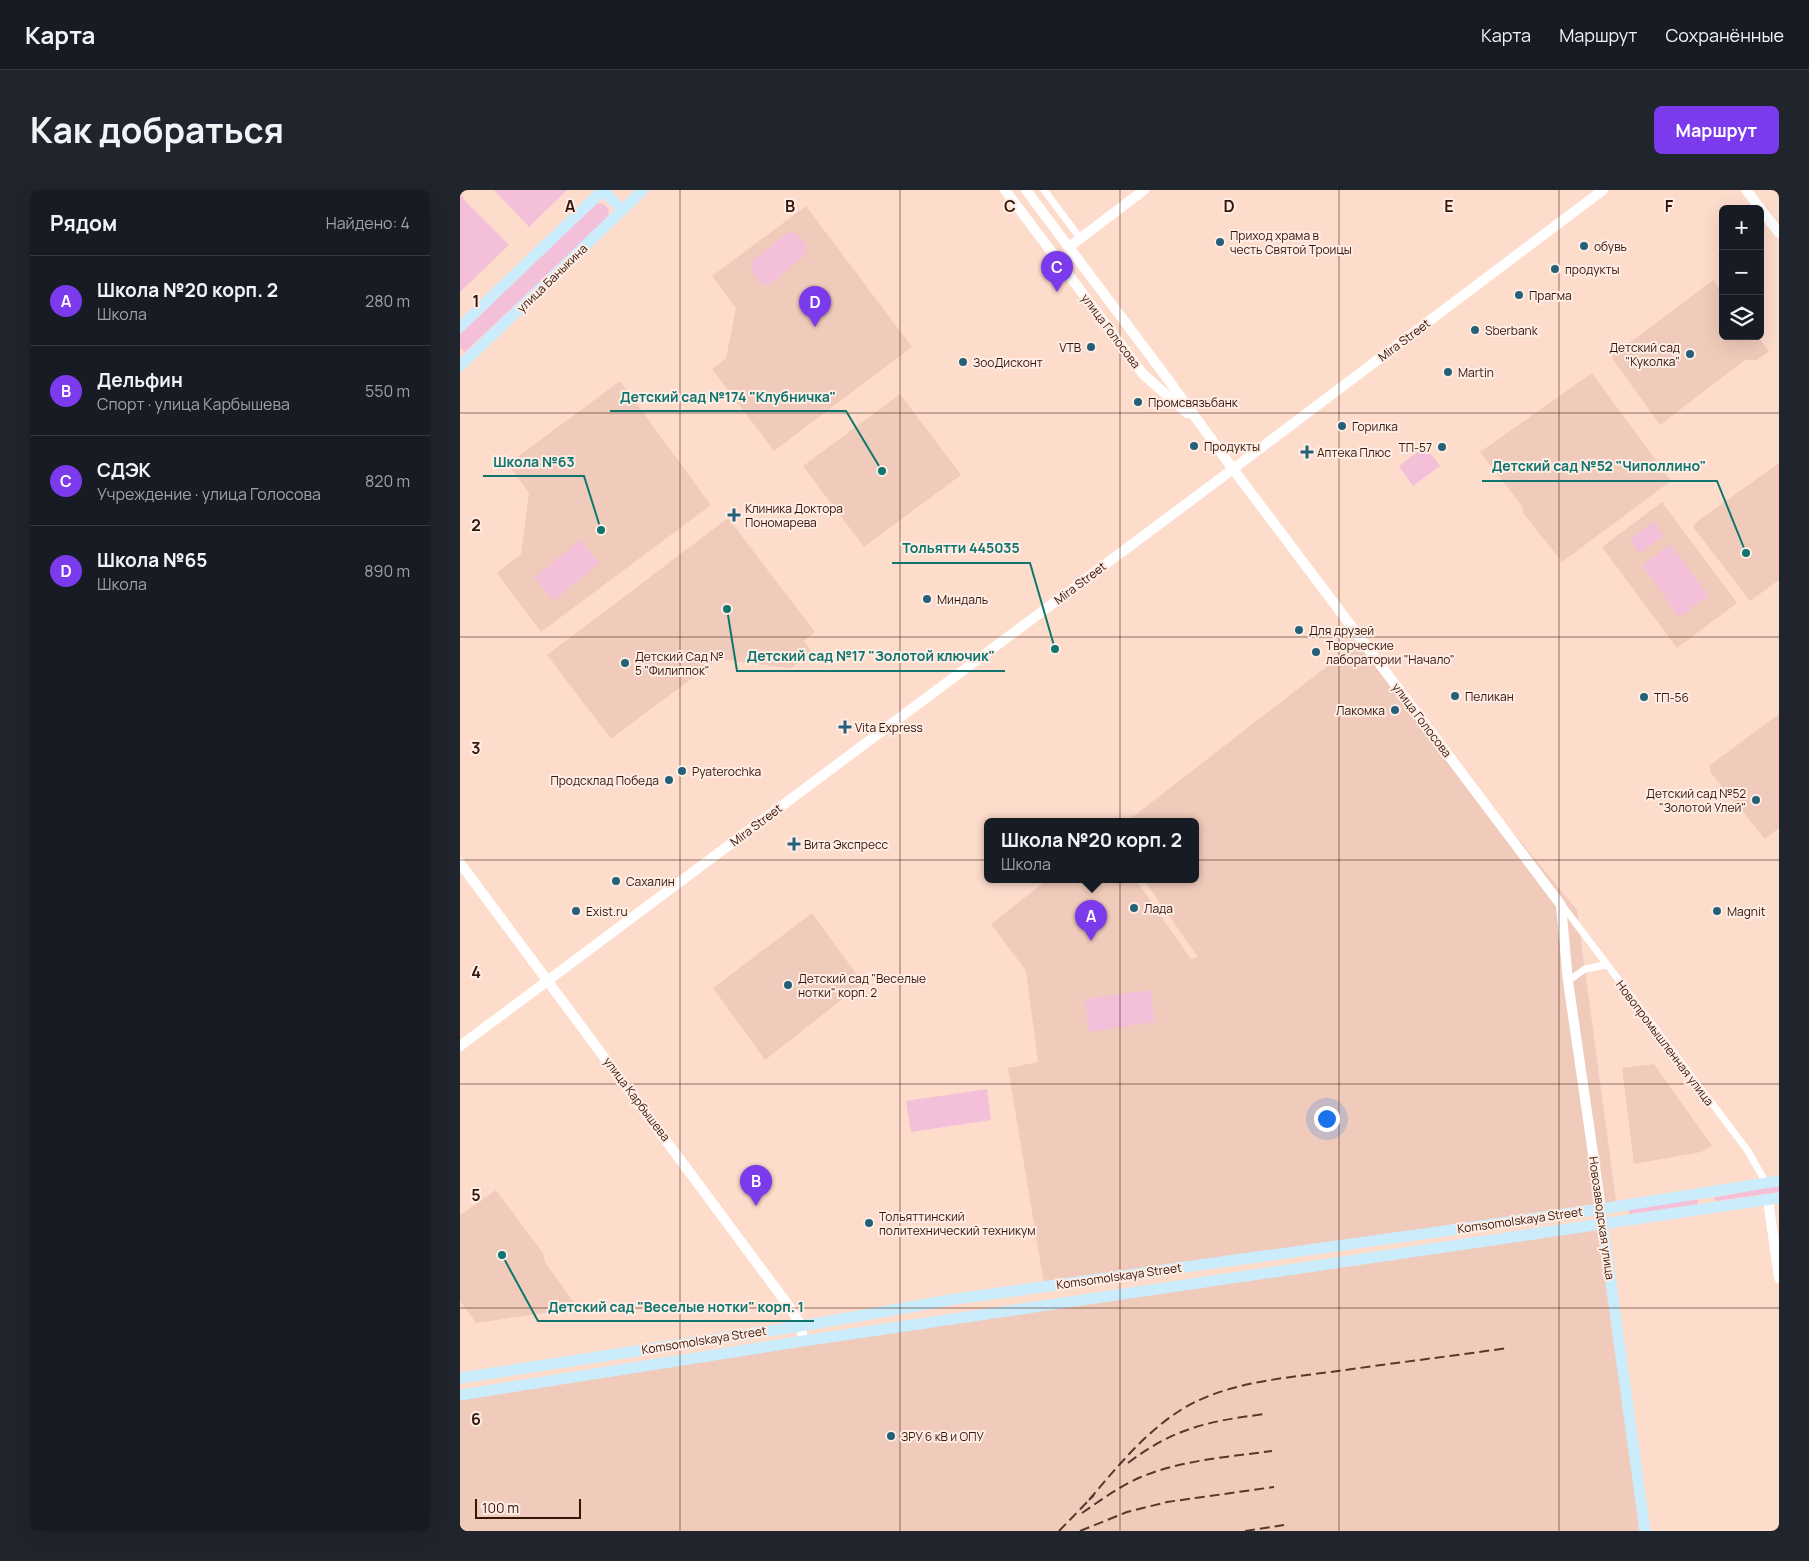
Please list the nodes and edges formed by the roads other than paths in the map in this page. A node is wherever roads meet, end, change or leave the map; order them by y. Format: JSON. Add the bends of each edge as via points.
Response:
{"nodes":[{"id":1,"x":603,"y":190,"type":"edge"},
{"id":2,"x":643,"y":190,"type":"edge"},
{"id":3,"x":1026,"y":190,"type":"edge"},
{"id":4,"x":1044,"y":190,"type":"edge"},
{"id":5,"x":1144,"y":190,"type":"edge"},
{"id":6,"x":1603,"y":190,"type":"edge"},
{"id":7,"x":1746,"y":190,"type":"edge"},
{"id":8,"x":1007,"y":191,"type":"edge"},
{"id":9,"x":622,"y":210,"type":"junction"},
{"id":10,"x":1779,"y":233,"type":"edge"},
{"id":11,"x":1080,"y":238,"type":"junction"},
{"id":12,"x":1069,"y":246,"type":"junction"},
{"id":13,"x":460,"y":326,"type":"edge"},
{"id":14,"x":1156,"y":364,"type":"junction"},
{"id":15,"x":460,"y":366,"type":"edge"},
{"id":16,"x":1143,"y":374,"type":"junction"},
{"id":17,"x":1211,"y":439,"type":"junction"},
{"id":18,"x":1233,"y":469,"type":"junction"},
{"id":19,"x":460,"y":863,"type":"edge"},
{"id":20,"x":1561,"y":905,"type":"junction"},
{"id":21,"x":1606,"y":965,"type":"junction"},
{"id":22,"x":547,"y":981,"type":"junction"},
{"id":23,"x":1568,"y":981,"type":"junction"},
{"id":24,"x":460,"y":1046,"type":"edge"},
{"id":25,"x":1779,"y":1181,"type":"edge"},
{"id":26,"x":1766,"y":1183,"type":"junction"},
{"id":27,"x":1704,"y":1192,"type":"junction"},
{"id":28,"x":1774,"y":1199,"type":"edge"},
{"id":29,"x":1600,"y":1208,"type":"junction"},
{"id":30,"x":1707,"y":1209,"type":"junction"},
{"id":31,"x":1603,"y":1225,"type":"junction"},
{"id":32,"x":1366,"y":1241,"type":"junction"},
{"id":33,"x":1369,"y":1259,"type":"junction"},
{"id":34,"x":1222,"y":1261,"type":"junction"},
{"id":35,"x":1779,"y":1278,"type":"edge"},
{"id":36,"x":1225,"y":1280,"type":"junction"},
{"id":37,"x":801,"y":1326,"type":"junction"},
{"id":38,"x":803,"y":1341,"type":"junction"},
{"id":39,"x":609,"y":1355,"type":"junction"},
{"id":40,"x":610,"y":1372,"type":"junction"},
{"id":41,"x":460,"y":1378,"type":"edge"},
{"id":42,"x":460,"y":1395,"type":"edge"},
{"id":43,"x":1645,"y":1531,"type":"edge"}],
"edges":[{"from":1,"to":9,"type":"main road"},
{"from":1,"to":13,"type":"main road"},
{"from":2,"to":9,"type":"main road","name":"улица Баныкина"},
{"from":3,"to":12,"type":"main road","name":"улица Голосова"},
{"from":4,"to":11,"type":"street"},
{"from":5,"to":11,"type":"main road"},
{"from":6,"to":18,"type":"main road","name":"Mira Street"},
{"from":7,"to":10,"type":"main road"},
{"from":8,"to":16,"type":"main road","name":"улица Голосова"},
{"from":9,"to":15,"type":"main road","name":"улица Баныкина"},
{"from":11,"to":12,"type":"main road"},
{"from":12,"to":14,"type":"main road","name":"улица Голосова"},
{"from":14,"to":16,"type":"main road","via":[[1150,374]]},
{"from":14,"to":17,"type":"main road","name":"улица Голосова"},
{"from":16,"to":17,"type":"main road","name":"улица Голосова"},
{"from":17,"to":18,"type":"main road","name":"улица Голосова"},
{"from":18,"to":20,"type":"main road","name":"улица Голосова"},
{"from":18,"to":22,"type":"main road","name":"Mira Street"},
{"from":19,"to":22,"type":"main road","name":"улица Карбышева"},
{"from":20,"to":21,"type":"street","name":"Новопромышленная улица"},
{"from":20,"to":23,"type":"main road","name":"Новозаводская улица"},
{"from":21,"to":23,"type":"street","via":[[1585,969]]},
{"from":21,"to":26,"type":"street","name":"Новопромышленная улица","via":[[1748,1151]]},
{"from":22,"to":24,"type":"main road","name":"Mira Street"},
{"from":22,"to":37,"type":"main road","name":"улица Карбышева"},
{"from":23,"to":29,"type":"main road","name":"Новозаводская улица"},
{"from":25,"to":26,"type":"main road","name":"Komsomolskaya Street"},
{"from":26,"to":27,"type":"main road","name":"Komsomolskaya Street"},
{"from":27,"to":29,"type":"main road","name":"Komsomolskaya Street"},
{"from":27,"to":30,"type":"main road"},
{"from":28,"to":30,"type":"main road","name":"Komsomolskaya Street"},
{"from":28,"to":35,"type":"main road"},
{"from":29,"to":31,"type":"main road","name":"Новозаводская улица"},
{"from":29,"to":32,"type":"main road","name":"Komsomolskaya Street"},
{"from":30,"to":31,"type":"main road","name":"Komsomolskaya Street"},
{"from":31,"to":33,"type":"main road","name":"Komsomolskaya Street"},
{"from":31,"to":43,"type":"main road","name":"Новозаводская улица"},
{"from":32,"to":33,"type":"main road"},
{"from":32,"to":34,"type":"main road","name":"Komsomolskaya Street"},
{"from":33,"to":36,"type":"main road","name":"Komsomolskaya Street"},
{"from":34,"to":36,"type":"main road"},
{"from":34,"to":37,"type":"main road","name":"Komsomolskaya Street","via":[[956,1299]]},
{"from":36,"to":38,"type":"main road","name":"Komsomolskaya Street"},
{"from":37,"to":38,"type":"main road","name":"улица Карбышева"},
{"from":37,"to":39,"type":"main road","name":"Komsomolskaya Street"},
{"from":38,"to":40,"type":"main road","name":"Komsomolskaya Street"},
{"from":39,"to":40,"type":"main road"},
{"from":39,"to":41,"type":"main road","name":"Komsomolskaya Street"},
{"from":40,"to":42,"type":"main road","name":"Komsomolskaya Street"}]}
